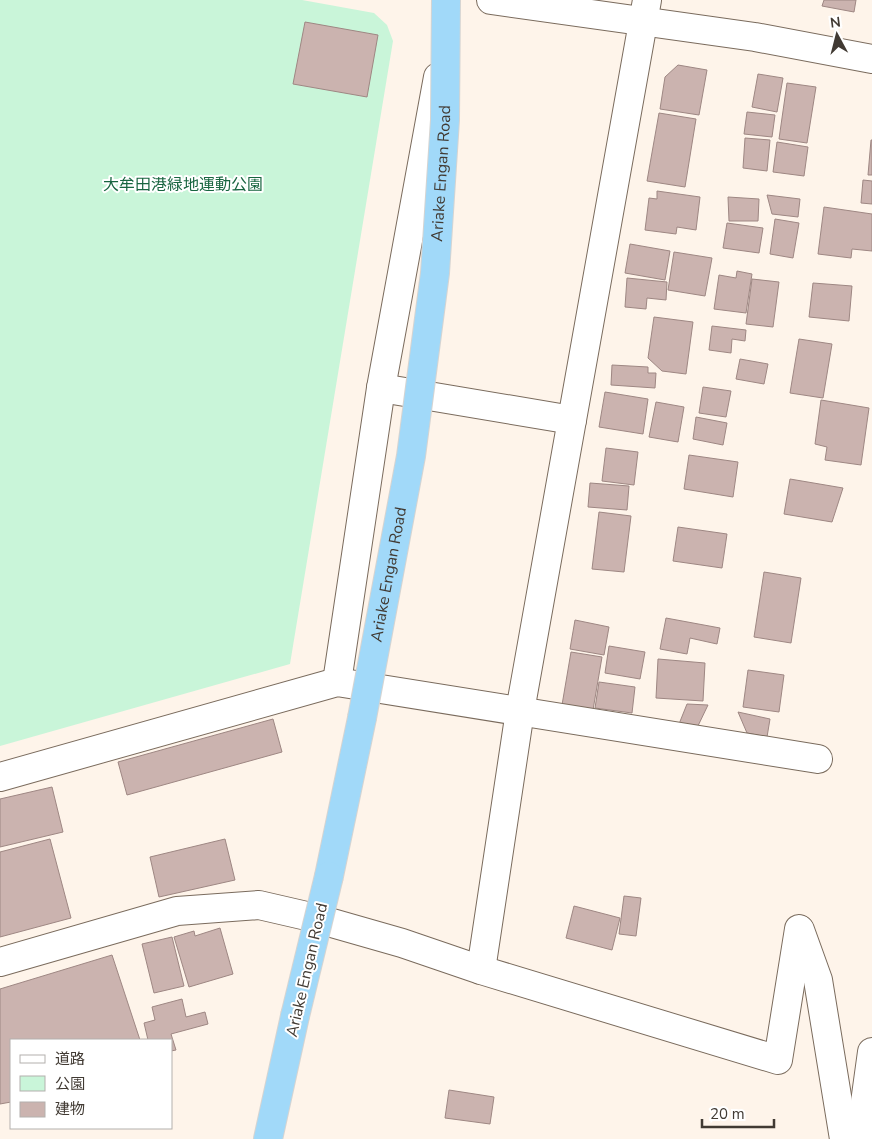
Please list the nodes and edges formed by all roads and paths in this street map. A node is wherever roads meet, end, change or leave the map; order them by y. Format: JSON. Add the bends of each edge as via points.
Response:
{"nodes":[{"id":1,"x":446,"y":0,"type":"edge"},
{"id":2,"x":452,"y":0,"type":"edge"},
{"id":3,"x":491,"y":0,"type":"edge"},
{"id":4,"x":646,"y":11,"type":"edge"},
{"id":5,"x":872,"y":59,"type":"edge"},
{"id":6,"x":381,"y":388,"type":"junction"},
{"id":7,"x":572,"y":420,"type":"junction"},
{"id":8,"x":336,"y":682,"type":"junction"},
{"id":9,"x":520,"y":710,"type":"junction"},
{"id":10,"x":818,"y":759,"type":"dead end"},
{"id":11,"x":0,"y":776,"type":"edge"},
{"id":12,"x":0,"y":962,"type":"edge"},
{"id":13,"x":481,"y":970,"type":"junction"},
{"id":14,"x":871,"y":1063,"type":"edge"},
{"id":15,"x":268,"y":1139,"type":"edge"},
{"id":16,"x":844,"y":1139,"type":"edge"},
{"id":17,"x":860,"y":1139,"type":"edge"}],
"edges":[{"from":1,"to":15,"type":"highway","name":"Ariake Engan Road","bridge":true,"via":[[445,120],[434,283],[411,456],[329,876]]},
{"from":2,"to":6,"type":"street"},
{"from":3,"to":4,"type":"street"},
{"from":4,"to":5,"type":"street","via":[[755,37]]},
{"from":4,"to":7,"type":"street"},
{"from":6,"to":7,"type":"street"},
{"from":6,"to":8,"type":"street"},
{"from":7,"to":9,"type":"street"},
{"from":8,"to":9,"type":"street"},
{"from":8,"to":11,"type":"street"},
{"from":9,"to":10,"type":"street"},
{"from":9,"to":13,"type":"street"},
{"from":12,"to":13,"type":"street","via":[[177,911],[259,906],[384,938]]},
{"from":13,"to":16,"type":"street","via":[[778,1060],[800,928],[818,980]]},
{"from":14,"to":17,"type":"street"}]}
